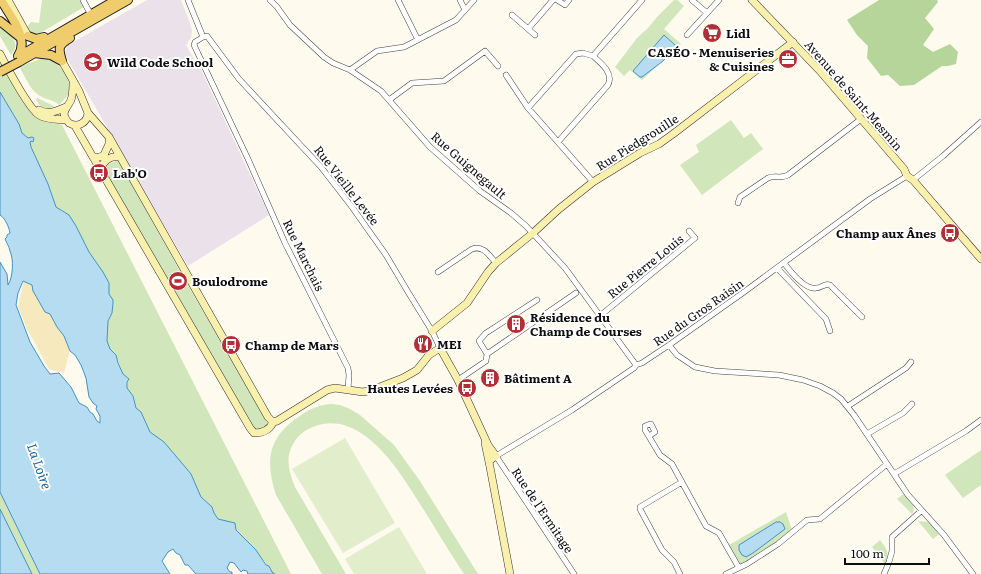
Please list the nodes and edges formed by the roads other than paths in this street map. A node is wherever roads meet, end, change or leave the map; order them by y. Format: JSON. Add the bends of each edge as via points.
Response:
{"nodes":[{"id":1,"x":1,"y":0,"type":"edge"},
{"id":2,"x":8,"y":0,"type":"edge"},
{"id":3,"x":83,"y":0,"type":"edge"},
{"id":4,"x":116,"y":0,"type":"edge"},
{"id":5,"x":128,"y":0,"type":"edge"},
{"id":6,"x":188,"y":0,"type":"edge"},
{"id":7,"x":270,"y":0,"type":"edge"},
{"id":8,"x":398,"y":0,"type":"edge"},
{"id":9,"x":460,"y":0,"type":"edge"},
{"id":10,"x":474,"y":0,"type":"edge"},
{"id":11,"x":553,"y":0,"type":"edge"},
{"id":12,"x":557,"y":0,"type":"edge"},
{"id":13,"x":569,"y":0,"type":"edge"},
{"id":14,"x":642,"y":0,"type":"edge"},
{"id":15,"x":692,"y":0,"type":"edge"},
{"id":16,"x":719,"y":0,"type":"edge"},
{"id":17,"x":752,"y":0,"type":"edge"},
{"id":18,"x":465,"y":10,"type":"junction"},
{"id":19,"x":707,"y":13,"type":"junction"},
{"id":20,"x":91,"y":15,"type":"junction"},
{"id":21,"x":100,"y":15,"type":"junction"},
{"id":22,"x":512,"y":15,"type":"dead end"},
{"id":23,"x":0,"y":20,"type":"edge"},
{"id":24,"x":78,"y":22,"type":"junction"},
{"id":25,"x":528,"y":29,"type":"junction"},
{"id":26,"x":535,"y":35,"type":"dead end"},
{"id":27,"x":687,"y":35,"type":"dead end"},
{"id":28,"x":25,"y":37,"type":"junction"},
{"id":29,"x":203,"y":37,"type":"junction"},
{"id":30,"x":418,"y":40,"type":"junction"},
{"id":31,"x":793,"y":42,"type":"junction"},
{"id":32,"x":478,"y":48,"type":"dead end"},
{"id":33,"x":482,"y":53,"type":"junction"},
{"id":34,"x":0,"y":54,"type":"edge"},
{"id":35,"x":33,"y":54,"type":"junction"},
{"id":36,"x":593,"y":56,"type":"junction"},
{"id":37,"x":17,"y":59,"type":"junction"},
{"id":38,"x":62,"y":61,"type":"junction"},
{"id":39,"x":498,"y":66,"type":"dead end"},
{"id":40,"x":0,"y":67,"type":"edge"},
{"id":41,"x":350,"y":70,"type":"junction"},
{"id":42,"x":0,"y":72,"type":"edge"},
{"id":43,"x":506,"y":75,"type":"dead end"},
{"id":44,"x":73,"y":81,"type":"junction"},
{"id":45,"x":389,"y":100,"type":"junction"},
{"id":46,"x":68,"y":105,"type":"junction"},
{"id":47,"x":84,"y":105,"type":"junction"},
{"id":48,"x":31,"y":107,"type":"junction"},
{"id":49,"x":528,"y":108,"type":"junction"},
{"id":50,"x":88,"y":113,"type":"junction"},
{"id":51,"x":861,"y":119,"type":"junction"},
{"id":52,"x":66,"y":120,"type":"junction"},
{"id":53,"x":981,"y":122,"type":"edge"},
{"id":54,"x":75,"y":126,"type":"junction"},
{"id":55,"x":109,"y":137,"type":"junction"},
{"id":56,"x":558,"y":142,"type":"junction"},
{"id":57,"x":93,"y":157,"type":"junction"},
{"id":58,"x":120,"y":157,"type":"junction"},
{"id":59,"x":100,"y":169,"type":"junction"},
{"id":60,"x":910,"y":178,"type":"junction"},
{"id":61,"x":593,"y":182,"type":"junction"},
{"id":62,"x":738,"y":203,"type":"dead end"},
{"id":63,"x":688,"y":231,"type":"dead end"},
{"id":64,"x":533,"y":234,"type":"junction"},
{"id":65,"x":981,"y":259,"type":"edge"},
{"id":66,"x":496,"y":263,"type":"junction"},
{"id":67,"x":784,"y":263,"type":"junction"},
{"id":68,"x":777,"y":268,"type":"junction"},
{"id":69,"x":438,"y":272,"type":"dead end"},
{"id":70,"x":576,"y":293,"type":"dead end"},
{"id":71,"x":537,"y":300,"type":"dead end"},
{"id":72,"x":601,"y":315,"type":"junction"},
{"id":73,"x":862,"y":317,"type":"dead end"},
{"id":74,"x":432,"y":331,"type":"junction"},
{"id":75,"x":830,"y":331,"type":"dead end"},
{"id":76,"x":669,"y":345,"type":"junction"},
{"id":77,"x":440,"y":348,"type":"junction"},
{"id":78,"x":487,"y":354,"type":"junction"},
{"id":79,"x":911,"y":362,"type":"dead end"},
{"id":80,"x":636,"y":365,"type":"junction"},
{"id":81,"x":458,"y":380,"type":"junction"},
{"id":82,"x":348,"y":389,"type":"junction"},
{"id":83,"x":912,"y":404,"type":"dead end"},
{"id":84,"x":848,"y":406,"type":"junction"},
{"id":85,"x":981,"y":420,"type":"edge"},
{"id":86,"x":273,"y":422,"type":"junction"},
{"id":87,"x":482,"y":433,"type":"junction"},
{"id":88,"x":867,"y":434,"type":"junction"},
{"id":89,"x":649,"y":436,"type":"dead end"},
{"id":90,"x":496,"y":456,"type":"junction"},
{"id":91,"x":489,"y":461,"type":"junction"},
{"id":92,"x":887,"y":464,"type":"junction"},
{"id":93,"x":894,"y":474,"type":"junction"},
{"id":94,"x":682,"y":482,"type":"junction"},
{"id":95,"x":921,"y":511,"type":"junction"},
{"id":96,"x":739,"y":568,"type":"junction"},
{"id":97,"x":510,"y":574,"type":"edge"},
{"id":98,"x":574,"y":574,"type":"edge"},
{"id":99,"x":680,"y":574,"type":"edge"},
{"id":100,"x":726,"y":574,"type":"edge"},
{"id":101,"x":884,"y":574,"type":"edge"},
{"id":102,"x":973,"y":574,"type":"edge"}],
"edges":[{"from":1,"to":28,"type":"main road"},
{"from":2,"to":28,"type":"street"},
{"from":3,"to":20,"type":"street"},
{"from":4,"to":20,"type":"main road"},
{"from":5,"to":21,"type":"main road"},
{"from":6,"to":29,"type":"street","name":"Rue Vieille Levée"},
{"from":7,"to":41,"type":"street","name":"Rue Guignegault","via":[[290,25],[324,57]]},
{"from":8,"to":30,"type":"street"},
{"from":9,"to":18,"type":"street"},
{"from":10,"to":18,"type":"street"},
{"from":11,"to":25,"type":"street"},
{"from":12,"to":13,"type":"street","via":[[565,5]]},
{"from":14,"to":36,"type":"street"},
{"from":15,"to":19,"type":"street"},
{"from":16,"to":19,"type":"street"},
{"from":17,"to":31,"type":"street","name":"Avenue de Saint-Mesmin"},
{"from":18,"to":30,"type":"street","via":[[456,20]]},
{"from":19,"to":27,"type":"street"},
{"from":20,"to":24,"type":"main road"},
{"from":21,"to":35,"type":"main road"},
{"from":21,"to":38,"type":"main road","via":[[60,45]]},
{"from":22,"to":25,"type":"street"},
{"from":23,"to":28,"type":"main road"},
{"from":24,"to":28,"type":"main road","via":[[40,39]]},
{"from":24,"to":37,"type":"main road"},
{"from":25,"to":26,"type":"street"},
{"from":28,"to":37,"type":"main road"},
{"from":29,"to":74,"type":"street","name":"Rue Vieille Levée","via":[[207,36],[239,79],[321,167],[386,255]]},
{"from":29,"to":82,"type":"street","name":"Rue Marchais","via":[[194,45],[285,243],[348,368]]},
{"from":30,"to":41,"type":"street","via":[[404,47],[377,51]]},
{"from":31,"to":51,"type":"street","name":"Avenue de Saint-Mesmin"},
{"from":31,"to":61,"type":"street","name":"Rue Piedgrouille","via":[[659,144]]},
{"from":32,"to":33,"type":"street"},
{"from":33,"to":39,"type":"street","via":[[485,51]]},
{"from":33,"to":45,"type":"street","via":[[444,82],[412,83]]},
{"from":34,"to":48,"type":"street"},
{"from":35,"to":37,"type":"main road"},
{"from":35,"to":38,"type":"main road","via":[[51,55]]},
{"from":36,"to":49,"type":"street","via":[[576,54]]},
{"from":36,"to":56,"type":"street","via":[[606,69],[610,82]]},
{"from":37,"to":40,"type":"main road"},
{"from":37,"to":42,"type":"main road","bridge":true},
{"from":38,"to":44,"type":"street"},
{"from":41,"to":45,"type":"street","name":"Rue Guignegault"},
{"from":43,"to":49,"type":"street"},
{"from":44,"to":46,"type":"street","via":[[73,92]]},
{"from":44,"to":47,"type":"street"},
{"from":45,"to":64,"type":"street","name":"Rue Guignegault","via":[[430,147]]},
{"from":46,"to":47,"type":"street","via":[[78,102]]},
{"from":46,"to":48,"type":"street","via":[[56,112],[47,113]]},
{"from":46,"to":52,"type":"street","via":[[64,114]]},
{"from":47,"to":50,"type":"street"},
{"from":48,"to":52,"type":"street","via":[[40,116]]},
{"from":49,"to":56,"type":"street"},
{"from":50,"to":54,"type":"street","via":[[83,123]]},
{"from":50,"to":55,"type":"street"},
{"from":51,"to":60,"type":"street","name":"Avenue de Saint-Mesmin"},
{"from":51,"to":62,"type":"street","via":[[788,175],[768,178],[740,197]]},
{"from":52,"to":54,"type":"street"},
{"from":53,"to":60,"type":"street","name":"Rue du Gros Raisin","via":[[943,156]]},
{"from":54,"to":57,"type":"street"},
{"from":55,"to":57,"type":"street","via":[[106,152],[100,157]]},
{"from":55,"to":58,"type":"street"},
{"from":56,"to":61,"type":"street"},
{"from":57,"to":59,"type":"street"},
{"from":58,"to":59,"type":"street","via":[[113,157]]},
{"from":58,"to":86,"type":"street"},
{"from":59,"to":86,"type":"street","via":[[250,428],[254,433],[260,433],[268,429]]},
{"from":60,"to":65,"type":"street","name":"Avenue de Saint-Mesmin"},
{"from":60,"to":67,"type":"street","name":"Rue du Gros Raisin","via":[[870,198]]},
{"from":61,"to":64,"type":"street","name":"Rue Piedgrouille"},
{"from":63,"to":72,"type":"street","name":"Rue Pierre Louis","via":[[695,238]]},
{"from":64,"to":66,"type":"street","name":"Rue Piedgrouille"},
{"from":64,"to":72,"type":"street","name":"Rue Guignegault","via":[[565,268]]},
{"from":66,"to":69,"type":"street","via":[[482,248],[476,247]]},
{"from":66,"to":74,"type":"street","name":"Rue Piedgrouille","via":[[467,303]]},
{"from":67,"to":68,"type":"street","name":"Rue du Gros Raisin"},
{"from":67,"to":73,"type":"street","via":[[806,287],[814,289],[824,284],[830,285]]},
{"from":68,"to":75,"type":"street","via":[[826,319]]},
{"from":68,"to":76,"type":"street","name":"Rue du Gros Raisin"},
{"from":70,"to":78,"type":"street"},
{"from":71,"to":78,"type":"street","via":[[480,339]]},
{"from":72,"to":80,"type":"street","name":"Rue Guignegault"},
{"from":74,"to":77,"type":"street","name":"Rue Vieille Levée"},
{"from":76,"to":80,"type":"street","name":"Rue du Gros Raisin"},
{"from":76,"to":84,"type":"street","via":[[677,355],[696,367],[715,371],[779,375],[803,380],[833,393]]},
{"from":77,"to":81,"type":"street","name":"Rue Vieille Levée"},
{"from":77,"to":82,"type":"street","via":[[429,355],[417,370],[403,378],[367,391]]},
{"from":78,"to":81,"type":"street","via":[[486,361]]},
{"from":79,"to":84,"type":"street","via":[[906,368]]},
{"from":80,"to":90,"type":"street","name":"Rue du Gros Raisin","via":[[572,410]]},
{"from":81,"to":87,"type":"street","name":"Rue Vieille Levée"},
{"from":82,"to":86,"type":"street","via":[[327,390]]},
{"from":83,"to":88,"type":"street","via":[[903,413]]},
{"from":84,"to":88,"type":"street"},
{"from":85,"to":93,"type":"street"},
{"from":87,"to":90,"type":"street","name":"Rue Vieille Levée"},
{"from":87,"to":91,"type":"street"},
{"from":88,"to":92,"type":"street"},
{"from":89,"to":94,"type":"street","via":[[660,455],[672,464]]},
{"from":90,"to":91,"type":"street"},
{"from":90,"to":98,"type":"street","name":"Rue de l'Ermitage"},
{"from":91,"to":97,"type":"street"},
{"from":92,"to":93,"type":"street"},
{"from":92,"to":96,"type":"street","via":[[820,519],[807,520],[785,539]]},
{"from":93,"to":95,"type":"street"},
{"from":94,"to":96,"type":"street","via":[[706,526],[719,533]]},
{"from":94,"to":99,"type":"street","via":[[640,507],[662,550],[674,562]]},
{"from":95,"to":101,"type":"street","via":[[892,537],[892,551]]},
{"from":95,"to":102,"type":"street","via":[[944,535]]},
{"from":96,"to":100,"type":"street"}]}
